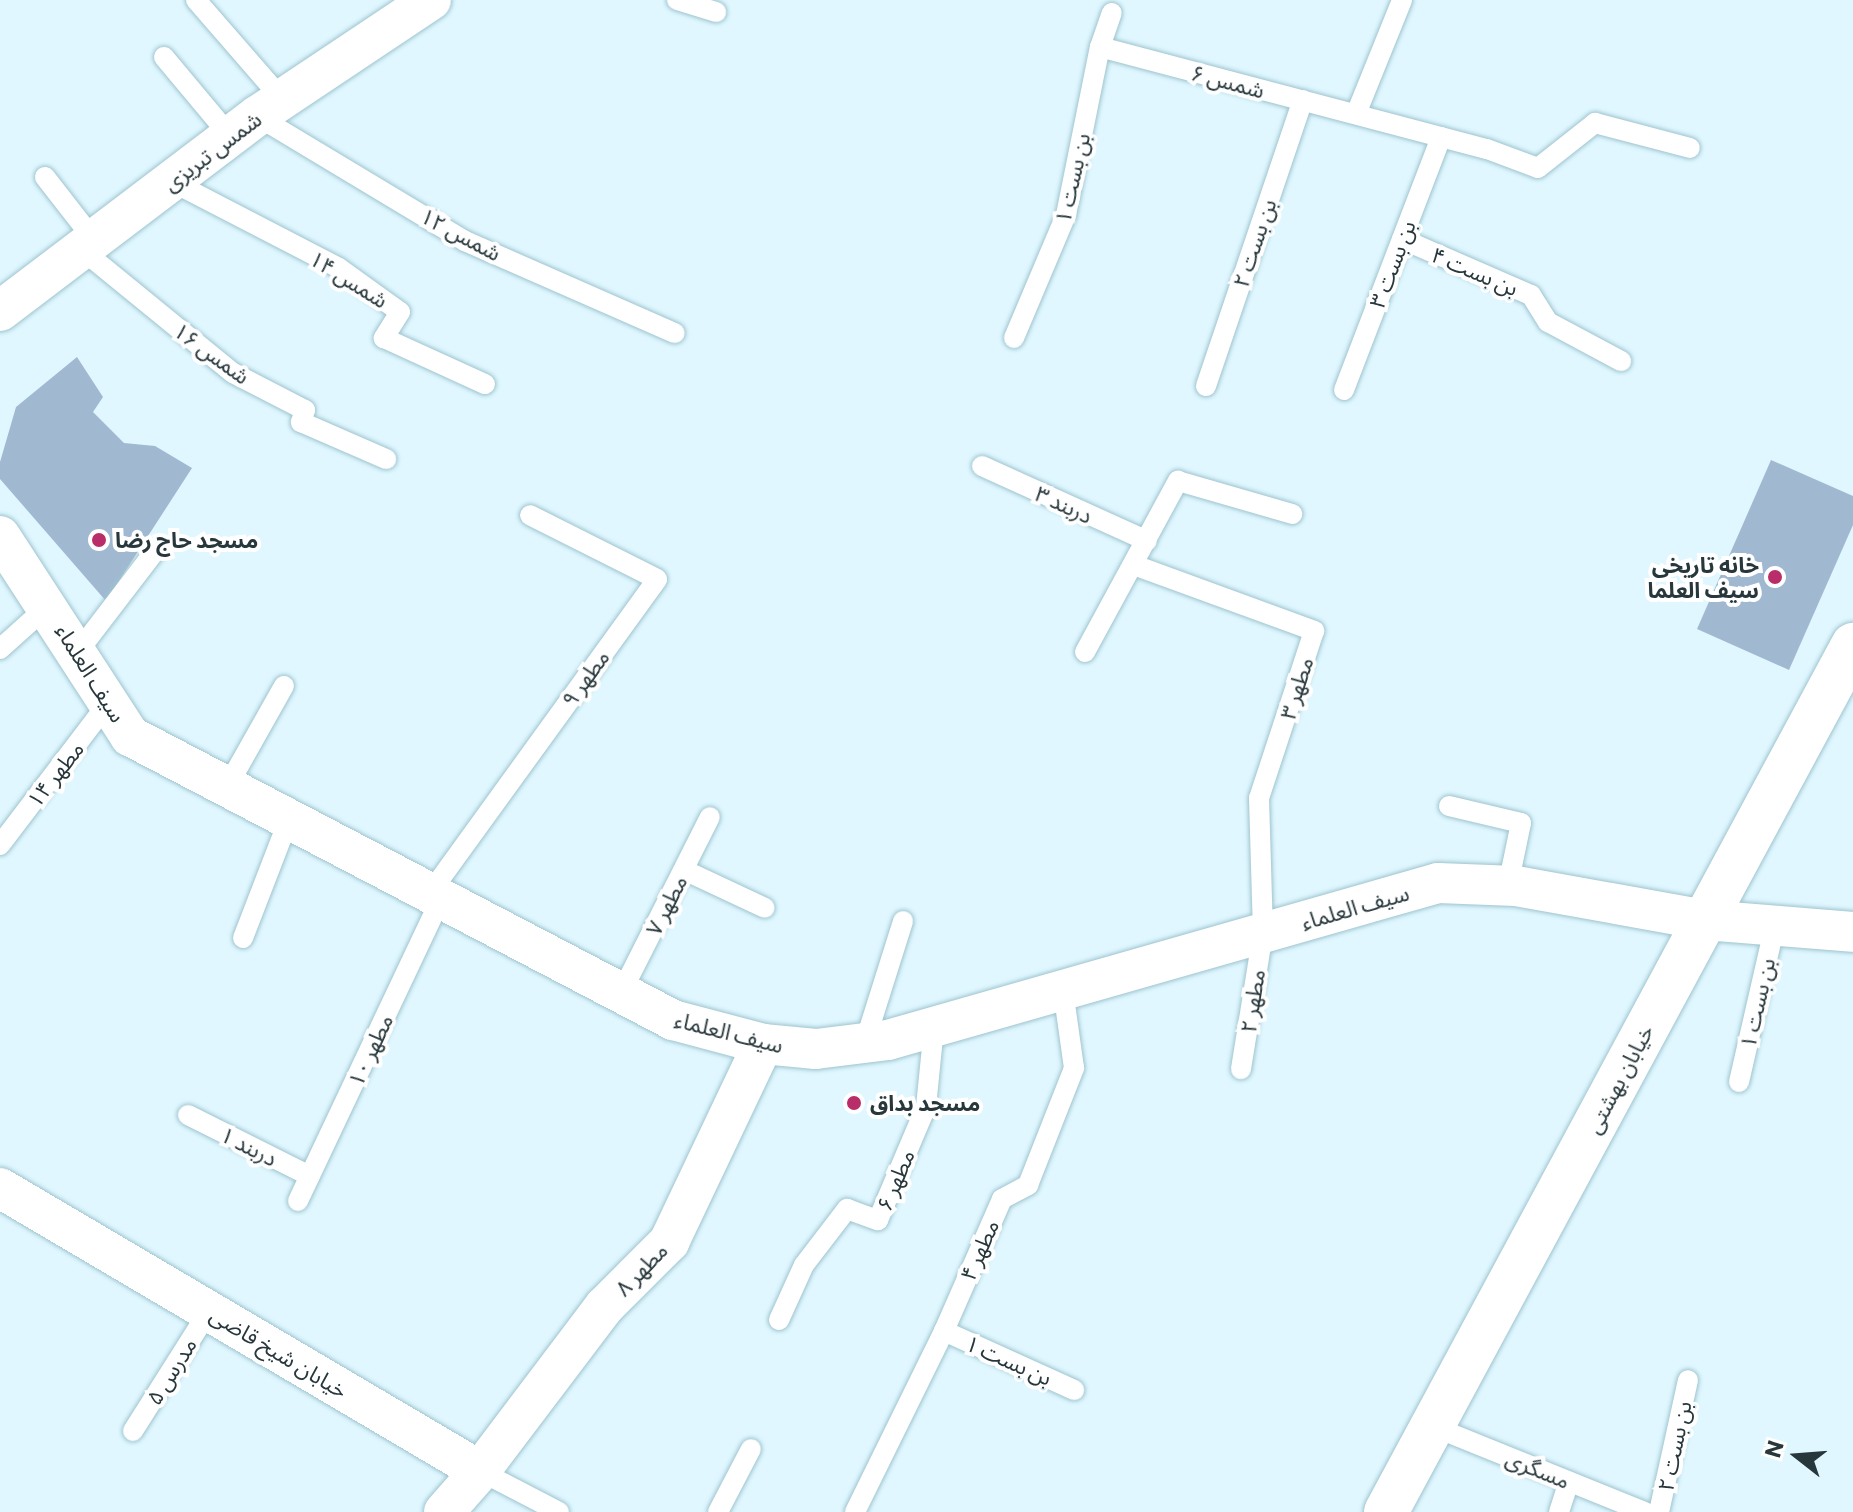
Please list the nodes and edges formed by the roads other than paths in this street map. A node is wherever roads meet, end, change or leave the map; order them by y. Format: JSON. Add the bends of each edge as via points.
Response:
{"nodes":[{"id":1,"x":196,"y":0,"type":"edge"},
{"id":2,"x":677,"y":0,"type":"edge"},
{"id":3,"x":1402,"y":0,"type":"edge"},
{"id":4,"x":410,"y":6,"type":"edge"},
{"id":5,"x":716,"y":12,"type":"dead end"},
{"id":6,"x":1112,"y":13,"type":"dead end"},
{"id":7,"x":1100,"y":47,"type":"junction"},
{"id":8,"x":164,"y":57,"type":"dead end"},
{"id":9,"x":1303,"y":100,"type":"junction"},
{"id":10,"x":1356,"y":114,"type":"junction"},
{"id":11,"x":257,"y":117,"type":"junction"},
{"id":12,"x":1441,"y":137,"type":"junction"},
{"id":13,"x":1690,"y":148,"type":"dead end"},
{"id":14,"x":45,"y":177,"type":"dead end"},
{"id":15,"x":171,"y":181,"type":"junction"},
{"id":16,"x":1402,"y":239,"type":"junction"},
{"id":17,"x":87,"y":245,"type":"junction"},
{"id":18,"x":0,"y":311,"type":"edge"},
{"id":19,"x":675,"y":333,"type":"dead end"},
{"id":20,"x":1014,"y":338,"type":"dead end"},
{"id":21,"x":1621,"y":361,"type":"dead end"},
{"id":22,"x":485,"y":384,"type":"dead end"},
{"id":23,"x":1206,"y":386,"type":"dead end"},
{"id":24,"x":1344,"y":390,"type":"dead end"},
{"id":25,"x":386,"y":459,"type":"dead end"},
{"id":26,"x":982,"y":466,"type":"dead end"},
{"id":27,"x":1292,"y":514,"type":"dead end"},
{"id":28,"x":530,"y":515,"type":"dead end"},
{"id":29,"x":0,"y":536,"type":"edge"},
{"id":30,"x":1147,"y":541,"type":"junction"},
{"id":31,"x":155,"y":551,"type":"dead end"},
{"id":32,"x":1134,"y":565,"type":"junction"},
{"id":33,"x":48,"y":606,"type":"junction"},
{"id":34,"x":1853,"y":645,"type":"edge"},
{"id":35,"x":0,"y":649,"type":"edge"},
{"id":36,"x":1085,"y":652,"type":"dead end"},
{"id":37,"x":77,"y":653,"type":"junction"},
{"id":38,"x":284,"y":686,"type":"dead end"},
{"id":39,"x":109,"y":702,"type":"junction"},
{"id":40,"x":227,"y":787,"type":"junction"},
{"id":41,"x":1449,"y":806,"type":"dead end"},
{"id":42,"x":710,"y":817,"type":"dead end"},
{"id":43,"x":289,"y":819,"type":"junction"},
{"id":44,"x":0,"y":845,"type":"edge"},
{"id":45,"x":684,"y":870,"type":"junction"},
{"id":46,"x":1508,"y":885,"type":"junction"},
{"id":47,"x":436,"y":896,"type":"junction"},
{"id":48,"x":765,"y":908,"type":"dead end"},
{"id":49,"x":1705,"y":920,"type":"junction"},
{"id":50,"x":903,"y":921,"type":"dead end"},
{"id":51,"x":1775,"y":925,"type":"junction"},
{"id":52,"x":1853,"y":932,"type":"edge"},
{"id":53,"x":1263,"y":933,"type":"junction"},
{"id":54,"x":243,"y":938,"type":"dead end"},
{"id":55,"x":1063,"y":990,"type":"junction"},
{"id":56,"x":621,"y":993,"type":"junction"},
{"id":57,"x":934,"y":1027,"type":"junction"},
{"id":58,"x":763,"y":1044,"type":"junction"},
{"id":59,"x":864,"y":1045,"type":"junction"},
{"id":60,"x":1241,"y":1069,"type":"dead end"},
{"id":61,"x":1739,"y":1082,"type":"dead end"},
{"id":62,"x":188,"y":1115,"type":"dead end"},
{"id":63,"x":310,"y":1176,"type":"junction"},
{"id":64,"x":0,"y":1188,"type":"edge"},
{"id":65,"x":298,"y":1201,"type":"dead end"},
{"id":66,"x":209,"y":1311,"type":"junction"},
{"id":67,"x":779,"y":1320,"type":"dead end"},
{"id":68,"x":944,"y":1331,"type":"junction"},
{"id":69,"x":1688,"y":1380,"type":"dead end"},
{"id":70,"x":1074,"y":1390,"type":"dead end"},
{"id":71,"x":1432,"y":1426,"type":"junction"},
{"id":72,"x":133,"y":1431,"type":"dead end"},
{"id":73,"x":751,"y":1449,"type":"dead end"},
{"id":74,"x":480,"y":1471,"type":"junction"},
{"id":75,"x":1569,"y":1482,"type":"junction"},
{"id":76,"x":1637,"y":1511,"type":"edge"},
{"id":77,"x":444,"y":1512,"type":"edge"},
{"id":78,"x":559,"y":1512,"type":"edge"},
{"id":79,"x":718,"y":1512,"type":"edge"},
{"id":80,"x":855,"y":1512,"type":"edge"},
{"id":81,"x":1386,"y":1512,"type":"edge"},
{"id":82,"x":1559,"y":1512,"type":"edge"},
{"id":83,"x":1659,"y":1512,"type":"edge"}],
"edges":[{"from":1,"to":11,"type":"lane"},
{"from":2,"to":5,"type":"lane"},
{"from":3,"to":10,"type":"lane"},
{"from":4,"to":11,"type":"street","name":"شمس تبریزی"},
{"from":6,"to":7,"type":"lane","name":"بن بست ۱"},
{"from":7,"to":9,"type":"lane","name":"شمس ۶"},
{"from":7,"to":20,"type":"lane","name":"بن بست ۱","via":[[1066,215]]},
{"from":8,"to":11,"type":"lane"},
{"from":9,"to":10,"type":"lane","name":"شمس ۶"},
{"from":9,"to":23,"type":"lane","name":"بن بست ۲"},
{"from":10,"to":12,"type":"lane","name":"شمس ۶"},
{"from":11,"to":15,"type":"street","name":"شمس تبریزی"},
{"from":11,"to":19,"type":"lane","name":"شمس ۱۲","via":[[465,241]]},
{"from":12,"to":13,"type":"lane","name":"شمس ۶","via":[[1538,168],[1595,123]]},
{"from":12,"to":16,"type":"lane","name":"بن بست ۳"},
{"from":14,"to":17,"type":"lane"},
{"from":15,"to":17,"type":"street","name":"شمس تبریزی"},
{"from":15,"to":22,"type":"lane","name":"شمس ۱۴","via":[[339,268],[400,312],[384,338]]},
{"from":16,"to":21,"type":"lane","name":"بن بست ۴","via":[[1531,295],[1548,322]]},
{"from":16,"to":24,"type":"lane","name":"بن بست ۳"},
{"from":17,"to":18,"type":"street","name":"شمس تبریزی"},
{"from":17,"to":25,"type":"lane","name":"شمس ۱۶","via":[[233,373],[305,410],[301,422]]},
{"from":26,"to":30,"type":"lane","name":"دربند ۳"},
{"from":27,"to":30,"type":"lane","via":[[1178,481]]},
{"from":28,"to":47,"type":"lane","name":"مطهر ۹","via":[[657,579]]},
{"from":29,"to":33,"type":"street","name":"سیف العلماء"},
{"from":30,"to":32,"type":"lane"},
{"from":31,"to":37,"type":"lane"},
{"from":32,"to":36,"type":"lane"},
{"from":32,"to":53,"type":"lane","name":"مطهر ۳","via":[[1314,631],[1259,798]]},
{"from":33,"to":35,"type":"lane"},
{"from":33,"to":37,"type":"street","name":"سیف العلماء"},
{"from":34,"to":49,"type":"main road","name":"خیابان بهشتی"},
{"from":37,"to":39,"type":"street","name":"سیف العلماء"},
{"from":38,"to":40,"type":"lane"},
{"from":39,"to":40,"type":"street","name":"سیف العلماء","via":[[130,736]]},
{"from":39,"to":44,"type":"lane","name":"مطهر ۱۴"},
{"from":40,"to":43,"type":"street","name":"سیف العلماء"},
{"from":41,"to":46,"type":"lane","via":[[1521,823]]},
{"from":42,"to":45,"type":"lane","name":"مطهر ۷"},
{"from":43,"to":47,"type":"street","name":"سیف العلماء"},
{"from":43,"to":54,"type":"lane"},
{"from":45,"to":48,"type":"lane"},
{"from":45,"to":56,"type":"lane","name":"مطهر ۷"},
{"from":46,"to":49,"type":"street","name":"سیف العلماء"},
{"from":46,"to":53,"type":"street","name":"سیف العلماء","via":[[1438,883]]},
{"from":47,"to":56,"type":"street","name":"سیف العلماء"},
{"from":47,"to":63,"type":"lane","name":"مطهر ۱۰"},
{"from":49,"to":51,"type":"street","name":"سیف العلماء"},
{"from":49,"to":71,"type":"main road","name":"خیابان بهشتی"},
{"from":50,"to":59,"type":"lane"},
{"from":51,"to":52,"type":"street","name":"سیف العلماء"},
{"from":51,"to":61,"type":"lane","name":"بن بست ۱"},
{"from":53,"to":55,"type":"street","name":"سیف العلماء"},
{"from":53,"to":60,"type":"lane","name":"مطهر ۲"},
{"from":55,"to":57,"type":"street","name":"سیف العلماء"},
{"from":55,"to":68,"type":"lane","name":"مطهر ۴","via":[[1074,1068],[1028,1185],[1002,1199]]},
{"from":56,"to":58,"type":"street","name":"سیف العلماء","via":[[673,1020]]},
{"from":57,"to":59,"type":"street","name":"سیف العلماء"},
{"from":57,"to":67,"type":"lane","name":"مطهر ۶","via":[[926,1107],[878,1220],[847,1209],[804,1265]]},
{"from":58,"to":59,"type":"street","name":"سیف العلماء","via":[[816,1049]]},
{"from":58,"to":74,"type":"street","name":"مطهر ۸","via":[[669,1242],[605,1306]]},
{"from":62,"to":63,"type":"lane","name":"دربند ۱"},
{"from":63,"to":65,"type":"lane","name":"مطهر ۱۰"},
{"from":64,"to":66,"type":"street","name":"خیابان شیخ قاضی"},
{"from":66,"to":72,"type":"lane","name":"مدرس ۵"},
{"from":66,"to":74,"type":"street","name":"خیابان شیخ قاضی"},
{"from":68,"to":70,"type":"lane","name":"بن بست ۱"},
{"from":68,"to":80,"type":"lane","name":"مطهر ۴"},
{"from":69,"to":83,"type":"lane","name":"بن بست ۲"},
{"from":71,"to":75,"type":"lane","name":"مسگری"},
{"from":71,"to":81,"type":"main road","name":"خیابان بهشتی"},
{"from":73,"to":79,"type":"lane"},
{"from":74,"to":77,"type":"street","name":"مطهر ۸"},
{"from":74,"to":78,"type":"lane","name":"خیابان شیخ قاضی"},
{"from":75,"to":76,"type":"lane","name":"مسگری"},
{"from":75,"to":82,"type":"lane"}]}
